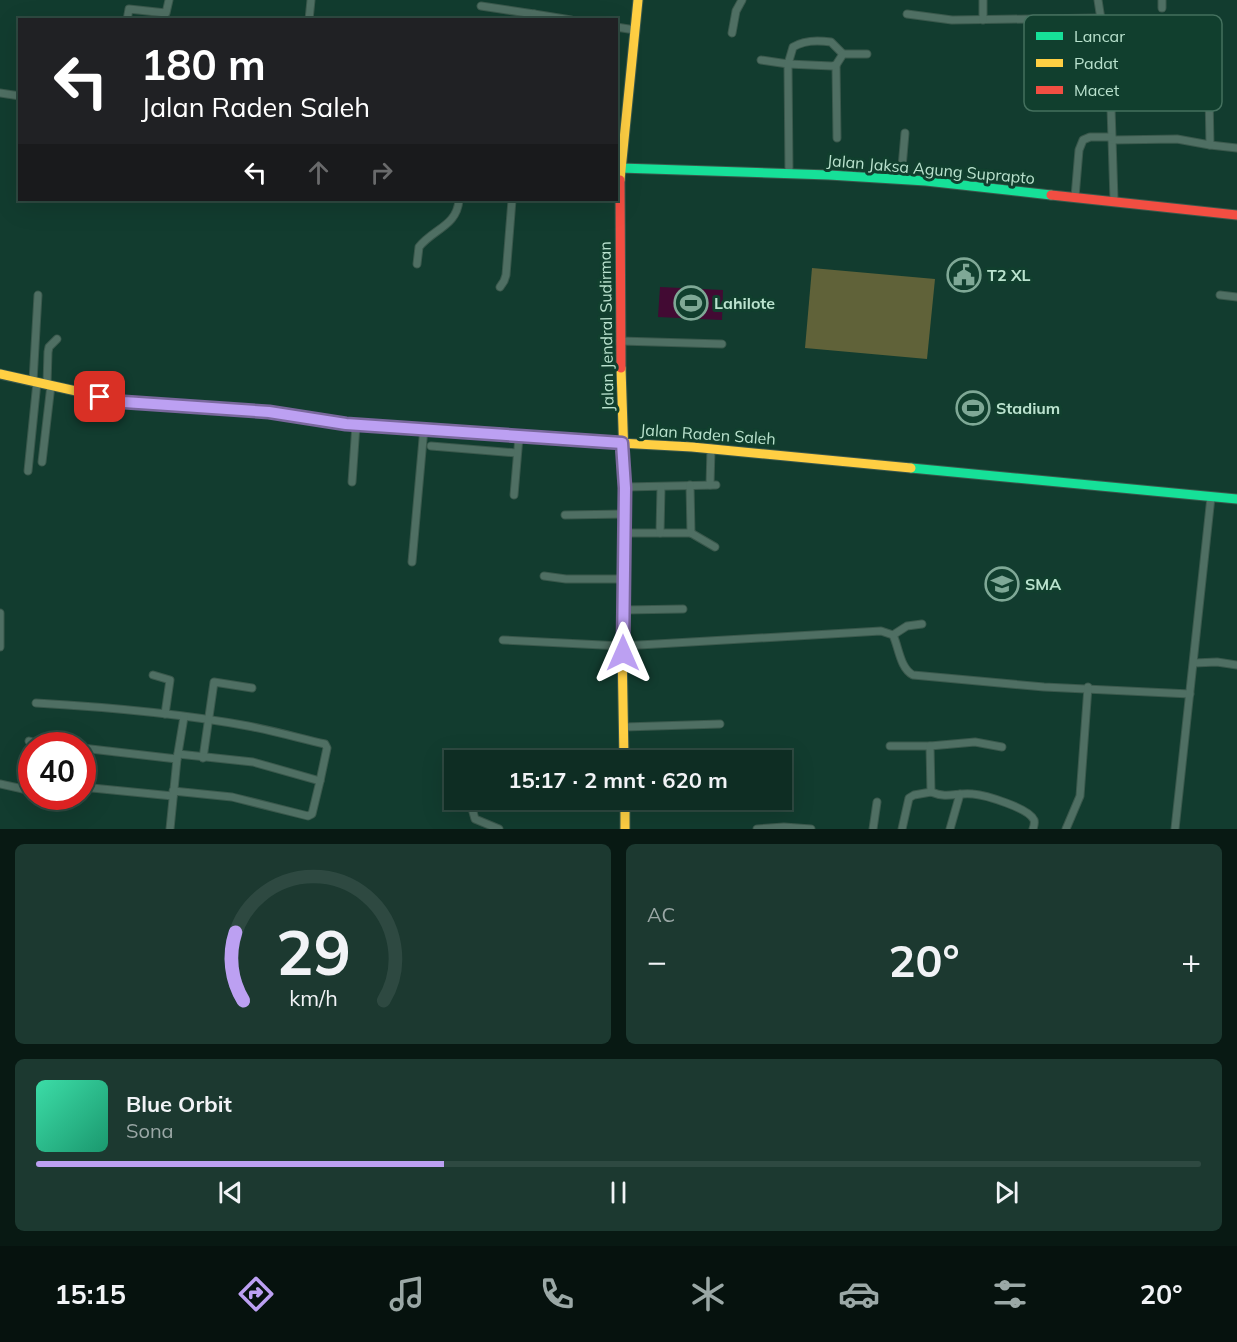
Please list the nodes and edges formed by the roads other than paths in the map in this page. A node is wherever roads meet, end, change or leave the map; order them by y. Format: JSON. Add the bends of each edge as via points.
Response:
{"nodes":[{"id":1,"x":169,"y":0,"type":"edge"},
{"id":2,"x":311,"y":0,"type":"edge"},
{"id":3,"x":638,"y":0,"type":"edge"},
{"id":4,"x":742,"y":0,"type":"edge"},
{"id":5,"x":983,"y":0,"type":"edge"},
{"id":6,"x":1098,"y":0,"type":"edge"},
{"id":7,"x":481,"y":6,"type":"dead end"},
{"id":8,"x":907,"y":14,"type":"dead end"},
{"id":9,"x":1100,"y":15,"type":"edge"},
{"id":10,"x":533,"y":17,"type":"edge"},
{"id":11,"x":127,"y":18,"type":"edge"},
{"id":12,"x":309,"y":18,"type":"edge"},
{"id":13,"x":1024,"y":19,"type":"edge"},
{"id":14,"x":982,"y":20,"type":"junction"},
{"id":15,"x":618,"y":27,"type":"edge"},
{"id":16,"x":635,"y":30,"type":"junction"},
{"id":17,"x":732,"y":33,"type":"dead end"},
{"id":18,"x":843,"y":54,"type":"junction"},
{"id":19,"x":867,"y":54,"type":"dead end"},
{"id":20,"x":761,"y":60,"type":"dead end"},
{"id":21,"x":788,"y":64,"type":"junction"},
{"id":22,"x":836,"y":65,"type":"junction"},
{"id":23,"x":0,"y":93,"type":"edge"},
{"id":24,"x":18,"y":96,"type":"edge"},
{"id":25,"x":1111,"y":111,"type":"edge"},
{"id":26,"x":1209,"y":111,"type":"edge"},
{"id":27,"x":621,"y":121,"type":"edge"},
{"id":28,"x":905,"y":133,"type":"dead end"},
{"id":29,"x":837,"y":138,"type":"dead end"},
{"id":30,"x":1112,"y":138,"type":"junction"},
{"id":31,"x":1210,"y":145,"type":"junction"},
{"id":32,"x":1237,"y":148,"type":"edge"},
{"id":33,"x":619,"y":168,"type":"edge"},
{"id":34,"x":789,"y":174,"type":"junction"},
{"id":35,"x":901,"y":179,"type":"junction"},
{"id":36,"x":1074,"y":197,"type":"junction"},
{"id":37,"x":1114,"y":200,"type":"junction"},
{"id":38,"x":459,"y":201,"type":"edge"},
{"id":39,"x":512,"y":201,"type":"edge"},
{"id":40,"x":1237,"y":215,"type":"edge"},
{"id":41,"x":417,"y":264,"type":"dead end"},
{"id":42,"x":500,"y":287,"type":"dead end"},
{"id":43,"x":38,"y":295,"type":"dead end"},
{"id":44,"x":1220,"y":295,"type":"dead end"},
{"id":45,"x":1237,"y":297,"type":"edge"},
{"id":46,"x":57,"y":339,"type":"dead end"},
{"id":47,"x":620,"y":341,"type":"junction"},
{"id":48,"x":722,"y":344,"type":"dead end"},
{"id":49,"x":0,"y":374,"type":"edge"},
{"id":50,"x":42,"y":383,"type":"junction"},
{"id":51,"x":356,"y":424,"type":"junction"},
{"id":52,"x":424,"y":429,"type":"junction"},
{"id":53,"x":519,"y":437,"type":"junction"},
{"id":54,"x":622,"y":443,"type":"junction"},
{"id":55,"x":431,"y":446,"type":"dead end"},
{"id":56,"x":711,"y":448,"type":"junction"},
{"id":57,"x":517,"y":453,"type":"junction"},
{"id":58,"x":42,"y":462,"type":"dead end"},
{"id":59,"x":28,"y":471,"type":"dead end"},
{"id":60,"x":352,"y":482,"type":"dead end"},
{"id":61,"x":690,"y":485,"type":"junction"},
{"id":62,"x":661,"y":487,"type":"junction"},
{"id":63,"x":625,"y":488,"type":"junction"},
{"id":64,"x":514,"y":495,"type":"dead end"},
{"id":65,"x":1211,"y":497,"type":"junction"},
{"id":66,"x":1237,"y":499,"type":"edge"},
{"id":67,"x":625,"y":514,"type":"junction"},
{"id":68,"x":565,"y":515,"type":"dead end"},
{"id":69,"x":625,"y":533,"type":"junction"},
{"id":70,"x":660,"y":533,"type":"junction"},
{"id":71,"x":691,"y":533,"type":"junction"},
{"id":72,"x":714,"y":547,"type":"dead end"},
{"id":73,"x":412,"y":562,"type":"dead end"},
{"id":74,"x":544,"y":576,"type":"dead end"},
{"id":75,"x":624,"y":579,"type":"junction"},
{"id":76,"x":683,"y":609,"type":"dead end"},
{"id":77,"x":623,"y":610,"type":"junction"},
{"id":78,"x":0,"y":613,"type":"edge"},
{"id":79,"x":922,"y":624,"type":"dead end"},
{"id":80,"x":893,"y":635,"type":"junction"},
{"id":81,"x":503,"y":640,"type":"dead end"},
{"id":82,"x":622,"y":646,"type":"junction"},
{"id":83,"x":0,"y":647,"type":"edge"},
{"id":84,"x":1194,"y":663,"type":"junction"},
{"id":85,"x":1237,"y":665,"type":"edge"},
{"id":86,"x":153,"y":675,"type":"dead end"},
{"id":87,"x":1088,"y":687,"type":"junction"},
{"id":88,"x":252,"y":688,"type":"dead end"},
{"id":89,"x":1190,"y":694,"type":"junction"},
{"id":90,"x":36,"y":703,"type":"dead end"},
{"id":91,"x":165,"y":714,"type":"junction"},
{"id":92,"x":184,"y":717,"type":"junction"},
{"id":93,"x":209,"y":720,"type":"junction"},
{"id":94,"x":720,"y":724,"type":"dead end"},
{"id":95,"x":624,"y":727,"type":"junction"},
{"id":96,"x":890,"y":746,"type":"dead end"},
{"id":97,"x":930,"y":746,"type":"junction"},
{"id":98,"x":1002,"y":747,"type":"dead end"},
{"id":99,"x":96,"y":749,"type":"edge"},
{"id":100,"x":624,"y":750,"type":"edge"},
{"id":101,"x":177,"y":756,"type":"junction"},
{"id":102,"x":203,"y":758,"type":"junction"},
{"id":103,"x":320,"y":780,"type":"junction"},
{"id":104,"x":0,"y":784,"type":"edge"},
{"id":105,"x":18,"y":788,"type":"edge"},
{"id":106,"x":96,"y":788,"type":"edge"},
{"id":107,"x":931,"y":792,"type":"junction"},
{"id":108,"x":173,"y":793,"type":"junction"},
{"id":109,"x":960,"y":794,"type":"junction"},
{"id":110,"x":877,"y":802,"type":"dead end"},
{"id":111,"x":474,"y":810,"type":"edge"},
{"id":112,"x":625,"y":810,"type":"edge"},
{"id":113,"x":170,"y":829,"type":"edge"},
{"id":114,"x":500,"y":829,"type":"edge"},
{"id":115,"x":625,"y":829,"type":"edge"},
{"id":116,"x":757,"y":829,"type":"edge"},
{"id":117,"x":812,"y":829,"type":"edge"},
{"id":118,"x":873,"y":829,"type":"edge"},
{"id":119,"x":902,"y":829,"type":"edge"},
{"id":120,"x":950,"y":829,"type":"edge"},
{"id":121,"x":1033,"y":829,"type":"edge"},
{"id":122,"x":1066,"y":829,"type":"edge"},
{"id":123,"x":1175,"y":829,"type":"edge"}],
"edges":[{"from":1,"to":11,"type":"street","via":[[166,13],[129,9]]},
{"from":2,"to":12,"type":"street"},
{"from":3,"to":16,"type":"street","name":"Jalan Jendral Sudirman"},
{"from":4,"to":17,"type":"street"},
{"from":5,"to":14,"type":"street"},
{"from":6,"to":9,"type":"street"},
{"from":7,"to":10,"type":"street"},
{"from":8,"to":14,"type":"street","via":[[942,20]]},
{"from":13,"to":14,"type":"street"},
{"from":15,"to":16,"type":"street"},
{"from":16,"to":27,"type":"street","name":"Jalan Jendral Sudirman"},
{"from":18,"to":19,"type":"street"},
{"from":18,"to":21,"type":"street","via":[[831,42],[808,42],[793,47]]},
{"from":18,"to":22,"type":"street"},
{"from":20,"to":21,"type":"street"},
{"from":21,"to":22,"type":"street"},
{"from":21,"to":34,"type":"street"},
{"from":22,"to":29,"type":"street"},
{"from":23,"to":24,"type":"street"},
{"from":25,"to":30,"type":"street"},
{"from":26,"to":31,"type":"street"},
{"from":27,"to":33,"type":"street","name":"Jalan Jendral Sudirman"},
{"from":28,"to":35,"type":"street"},
{"from":30,"to":31,"type":"street","via":[[1177,139]]},
{"from":30,"to":36,"type":"street","via":[[1083,140]]},
{"from":30,"to":37,"type":"street"},
{"from":31,"to":32,"type":"street"},
{"from":33,"to":34,"type":"street","name":"Jalan Jaksa Agung Suprapto"},
{"from":33,"to":47,"type":"street","name":"Jalan Jendral Sudirman"},
{"from":34,"to":35,"type":"street","name":"Jalan Jaksa Agung Suprapto"},
{"from":35,"to":36,"type":"street","name":"Jalan Jaksa Agung Suprapto"},
{"from":36,"to":37,"type":"street","name":"Jalan Jaksa Agung Suprapto"},
{"from":37,"to":40,"type":"street","name":"Jalan Jaksa Agung Suprapto"},
{"from":38,"to":41,"type":"street","via":[[446,226],[419,247]]},
{"from":39,"to":42,"type":"street","via":[[506,275]]},
{"from":43,"to":50,"type":"street"},
{"from":44,"to":45,"type":"street"},
{"from":46,"to":50,"type":"street","via":[[49,347]]},
{"from":47,"to":48,"type":"street"},
{"from":47,"to":54,"type":"street","name":"Jalan Jendral Sudirman"},
{"from":49,"to":50,"type":"street","name":"Jalan Raden Saleh"},
{"from":50,"to":51,"type":"street","name":"Jalan Raden Saleh","via":[[124,402],[269,412]]},
{"from":50,"to":58,"type":"street"},
{"from":50,"to":59,"type":"street"},
{"from":51,"to":52,"type":"street","name":"Jalan Raden Saleh"},
{"from":51,"to":60,"type":"street"},
{"from":52,"to":53,"type":"street","name":"Jalan Raden Saleh"},
{"from":52,"to":73,"type":"street"},
{"from":53,"to":54,"type":"street","name":"Jalan Raden Saleh"},
{"from":53,"to":57,"type":"street"},
{"from":54,"to":56,"type":"street","name":"Jalan Raden Saleh"},
{"from":54,"to":63,"type":"street","name":"Jalan Jendral Sudirman"},
{"from":55,"to":57,"type":"street"},
{"from":56,"to":61,"type":"street","via":[[713,485]]},
{"from":56,"to":65,"type":"street","name":"Jalan Raden Saleh"},
{"from":57,"to":64,"type":"street"},
{"from":61,"to":62,"type":"street"},
{"from":61,"to":71,"type":"street"},
{"from":62,"to":63,"type":"street"},
{"from":62,"to":70,"type":"street"},
{"from":63,"to":67,"type":"street","name":"Jalan Jendral Sudirman"},
{"from":65,"to":66,"type":"street","name":"Jalan Raden Saleh"},
{"from":65,"to":84,"type":"street"},
{"from":67,"to":68,"type":"street"},
{"from":67,"to":69,"type":"street","name":"Jalan Jendral Sudirman"},
{"from":69,"to":70,"type":"street"},
{"from":69,"to":75,"type":"street","name":"Jalan Jendral Sudirman"},
{"from":70,"to":71,"type":"street"},
{"from":71,"to":72,"type":"street"},
{"from":74,"to":75,"type":"street"},
{"from":75,"to":77,"type":"street","name":"Jalan Jendral Sudirman"},
{"from":76,"to":77,"type":"street"},
{"from":77,"to":82,"type":"street","name":"Jalan Jendral Sudirman"},
{"from":78,"to":83,"type":"street"},
{"from":79,"to":80,"type":"street","via":[[907,626]]},
{"from":80,"to":82,"type":"street","via":[[881,632]]},
{"from":80,"to":87,"type":"street","via":[[903,664],[913,675]]},
{"from":81,"to":82,"type":"street"},
{"from":82,"to":95,"type":"street","name":"Jalan Jendral Sudirman"},
{"from":84,"to":85,"type":"street"},
{"from":84,"to":89,"type":"street"},
{"from":86,"to":91,"type":"street","via":[[170,680]]},
{"from":87,"to":89,"type":"street"},
{"from":87,"to":122,"type":"street","via":[[1080,796]]},
{"from":88,"to":93,"type":"street","via":[[214,682]]},
{"from":89,"to":123,"type":"street"},
{"from":90,"to":91,"type":"street"},
{"from":91,"to":92,"type":"street"},
{"from":92,"to":93,"type":"street"},
{"from":92,"to":101,"type":"street"},
{"from":93,"to":102,"type":"street"},
{"from":93,"to":103,"type":"street","via":[[325,744]]},
{"from":94,"to":95,"type":"street"},
{"from":95,"to":100,"type":"street","name":"Jalan Jendral Sudirman"},
{"from":96,"to":97,"type":"street"},
{"from":97,"to":98,"type":"street","via":[[975,742]]},
{"from":97,"to":107,"type":"street"},
{"from":99,"to":101,"type":"street"},
{"from":101,"to":102,"type":"street"},
{"from":101,"to":108,"type":"street"},
{"from":102,"to":103,"type":"street","via":[[253,762]]},
{"from":103,"to":108,"type":"street","via":[[312,814],[308,816],[231,797]]},
{"from":104,"to":105,"type":"street"},
{"from":106,"to":108,"type":"street"},
{"from":107,"to":109,"type":"street","via":[[942,796]]},
{"from":107,"to":119,"type":"street","via":[[909,798]]},
{"from":108,"to":113,"type":"street"},
{"from":109,"to":120,"type":"street"},
{"from":109,"to":121,"type":"street","via":[[981,795],[1024,811],[1034,820]]},
{"from":110,"to":118,"type":"street"},
{"from":111,"to":114,"type":"street","via":[[475,819]]},
{"from":112,"to":115,"type":"street"},
{"from":116,"to":117,"type":"street"}]}
